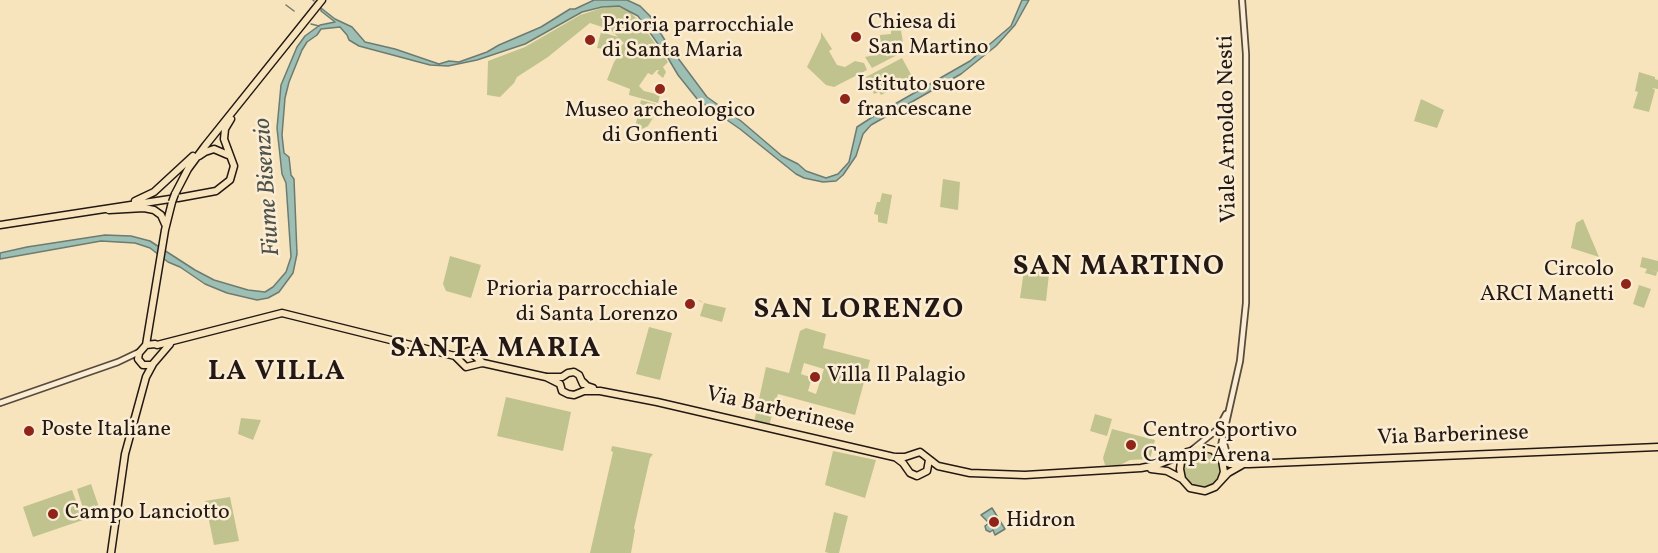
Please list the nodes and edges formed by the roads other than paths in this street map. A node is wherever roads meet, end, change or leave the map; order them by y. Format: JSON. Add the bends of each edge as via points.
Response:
{"nodes":[{"id":1,"x":322,"y":0,"type":"edge"},
{"id":2,"x":1242,"y":0,"type":"edge"},
{"id":3,"x":247,"y":93,"type":"junction"},
{"id":4,"x":205,"y":146,"type":"junction"},
{"id":5,"x":230,"y":157,"type":"junction"},
{"id":6,"x":192,"y":163,"type":"junction"},
{"id":7,"x":174,"y":198,"type":"junction"},
{"id":8,"x":102,"y":209,"type":"junction"},
{"id":9,"x":0,"y":225,"type":"edge"},
{"id":10,"x":165,"y":232,"type":"junction"},
{"id":11,"x":149,"y":328,"type":"junction"},
{"id":12,"x":171,"y":342,"type":"junction"},
{"id":13,"x":150,"y":345,"type":"junction"},
{"id":14,"x":134,"y":354,"type":"junction"},
{"id":15,"x":159,"y":356,"type":"junction"},
{"id":16,"x":459,"y":357,"type":"junction"},
{"id":17,"x":475,"y":361,"type":"junction"},
{"id":18,"x":118,"y":362,"type":"junction"},
{"id":19,"x":141,"y":364,"type":"junction"},
{"id":20,"x":153,"y":364,"type":"junction"},
{"id":21,"x":146,"y":377,"type":"junction"},
{"id":22,"x":561,"y":380,"type":"junction"},
{"id":23,"x":583,"y":382,"type":"junction"},
{"id":24,"x":579,"y":392,"type":"junction"},
{"id":25,"x":1231,"y":400,"type":"junction"},
{"id":26,"x":657,"y":402,"type":"junction"},
{"id":27,"x":0,"y":403,"type":"edge"},
{"id":28,"x":1224,"y":432,"type":"junction"},
{"id":29,"x":1658,"y":447,"type":"edge"},
{"id":30,"x":1190,"y":450,"type":"junction"},
{"id":31,"x":910,"y":455,"type":"junction"},
{"id":32,"x":894,"y":457,"type":"junction"},
{"id":33,"x":1221,"y":459,"type":"junction"},
{"id":34,"x":929,"y":460,"type":"junction"},
{"id":35,"x":1249,"y":464,"type":"junction"},
{"id":36,"x":906,"y":467,"type":"junction"},
{"id":37,"x":946,"y":468,"type":"junction"},
{"id":38,"x":928,"y":470,"type":"junction"},
{"id":39,"x":1060,"y":473,"type":"junction"},
{"id":40,"x":1182,"y":479,"type":"junction"},
{"id":41,"x":1221,"y":480,"type":"junction"},
{"id":42,"x":111,"y":553,"type":"edge"}],
"edges":[{"from":1,"to":3,"type":"main road"},
{"from":2,"to":25,"type":"street","name":"Viale Arnoldo Nesti","via":[[1246,54],[1246,298]]},
{"from":3,"to":4,"type":"main road"},
{"from":3,"to":5,"type":"main road","via":[[224,132]]},
{"from":4,"to":6,"type":"main road"},
{"from":4,"to":8,"type":"main road","via":[[151,194]]},
{"from":5,"to":6,"type":"main road","via":[[210,150]]},
{"from":5,"to":7,"type":"main road","via":[[234,171],[226,185],[212,192]]},
{"from":6,"to":7,"type":"main road"},
{"from":7,"to":8,"type":"main road"},
{"from":7,"to":10,"type":"main road"},
{"from":8,"to":9,"type":"main road"},
{"from":8,"to":10,"type":"main road","via":[[154,210],[163,217]]},
{"from":10,"to":11,"type":"main road"},
{"from":11,"to":13,"type":"main road"},
{"from":11,"to":14,"type":"main road"},
{"from":12,"to":13,"type":"main road"},
{"from":12,"to":15,"type":"main road"},
{"from":12,"to":16,"type":"main road","name":"Via Barberinese","via":[[282,313]]},
{"from":13,"to":14,"type":"street"},
{"from":13,"to":15,"type":"main road","via":[[160,350]]},
{"from":13,"to":19,"type":"main road","via":[[138,357]]},
{"from":14,"to":18,"type":"street"},
{"from":15,"to":20,"type":"main road"},
{"from":16,"to":17,"type":"main road","name":"Via Barberinese","via":[[466,367]]},
{"from":16,"to":17,"type":"main road","name":"Via Barberinese","via":[[469,351]]},
{"from":17,"to":22,"type":"main road","name":"Via Barberinese"},
{"from":18,"to":19,"type":"street","via":[[130,359]]},
{"from":18,"to":27,"type":"street"},
{"from":19,"to":20,"type":"main road"},
{"from":19,"to":21,"type":"main road"},
{"from":20,"to":21,"type":"main road"},
{"from":21,"to":42,"type":"main road","via":[[125,454]]},
{"from":22,"to":23,"type":"main road","name":"Via Barberinese","via":[[574,372]]},
{"from":22,"to":24,"type":"main road","name":"Via Barberinese","via":[[561,389],[566,394]]},
{"from":23,"to":24,"type":"main road"},
{"from":23,"to":26,"type":"main road","name":"Via Barberinese","via":[[588,387]]},
{"from":24,"to":26,"type":"main road","name":"Via Barberinese","via":[[600,391]]},
{"from":25,"to":28,"type":"street","name":"Viale Arnoldo Nesti"},
{"from":25,"to":30,"type":"street","name":"Viale Arnoldo Nesti","via":[[1218,429]]},
{"from":26,"to":32,"type":"main road","name":"Via Barberinese"},
{"from":28,"to":33,"type":"street","name":"Viale Arnoldo Nesti"},
{"from":28,"to":35,"type":"street","via":[[1227,454]]},
{"from":29,"to":35,"type":"main road","name":"Via Barberinese"},
{"from":30,"to":33,"type":"main road","name":"Via Barberinese","via":[[1209,448]]},
{"from":30,"to":39,"type":"main road","name":"Via Barberinese","via":[[1151,467]]},
{"from":30,"to":40,"type":"main road","via":[[1181,462]]},
{"from":31,"to":32,"type":"main road","name":"Via Barberinese"},
{"from":31,"to":34,"type":"main road","name":"Via Barberinese","via":[[921,453]]},
{"from":31,"to":36,"type":"main road"},
{"from":32,"to":36,"type":"main road","name":"Via Barberinese"},
{"from":33,"to":35,"type":"main road","name":"Via Barberinese","via":[[1230,464]]},
{"from":33,"to":41,"type":"main road"},
{"from":34,"to":37,"type":"main road","name":"Via Barberinese"},
{"from":34,"to":38,"type":"main road"},
{"from":35,"to":41,"type":"main road","name":"Via Barberinese"},
{"from":36,"to":38,"type":"main road","name":"Via Barberinese","via":[[915,476]]},
{"from":37,"to":38,"type":"main road","name":"Via Barberinese"},
{"from":37,"to":39,"type":"main road","name":"Via Barberinese","via":[[995,474]]},
{"from":39,"to":40,"type":"main road","name":"Via Barberinese","via":[[1159,470]]},
{"from":40,"to":41,"type":"main road","name":"Via Barberinese","via":[[1190,488],[1200,491],[1215,487]]}]}
